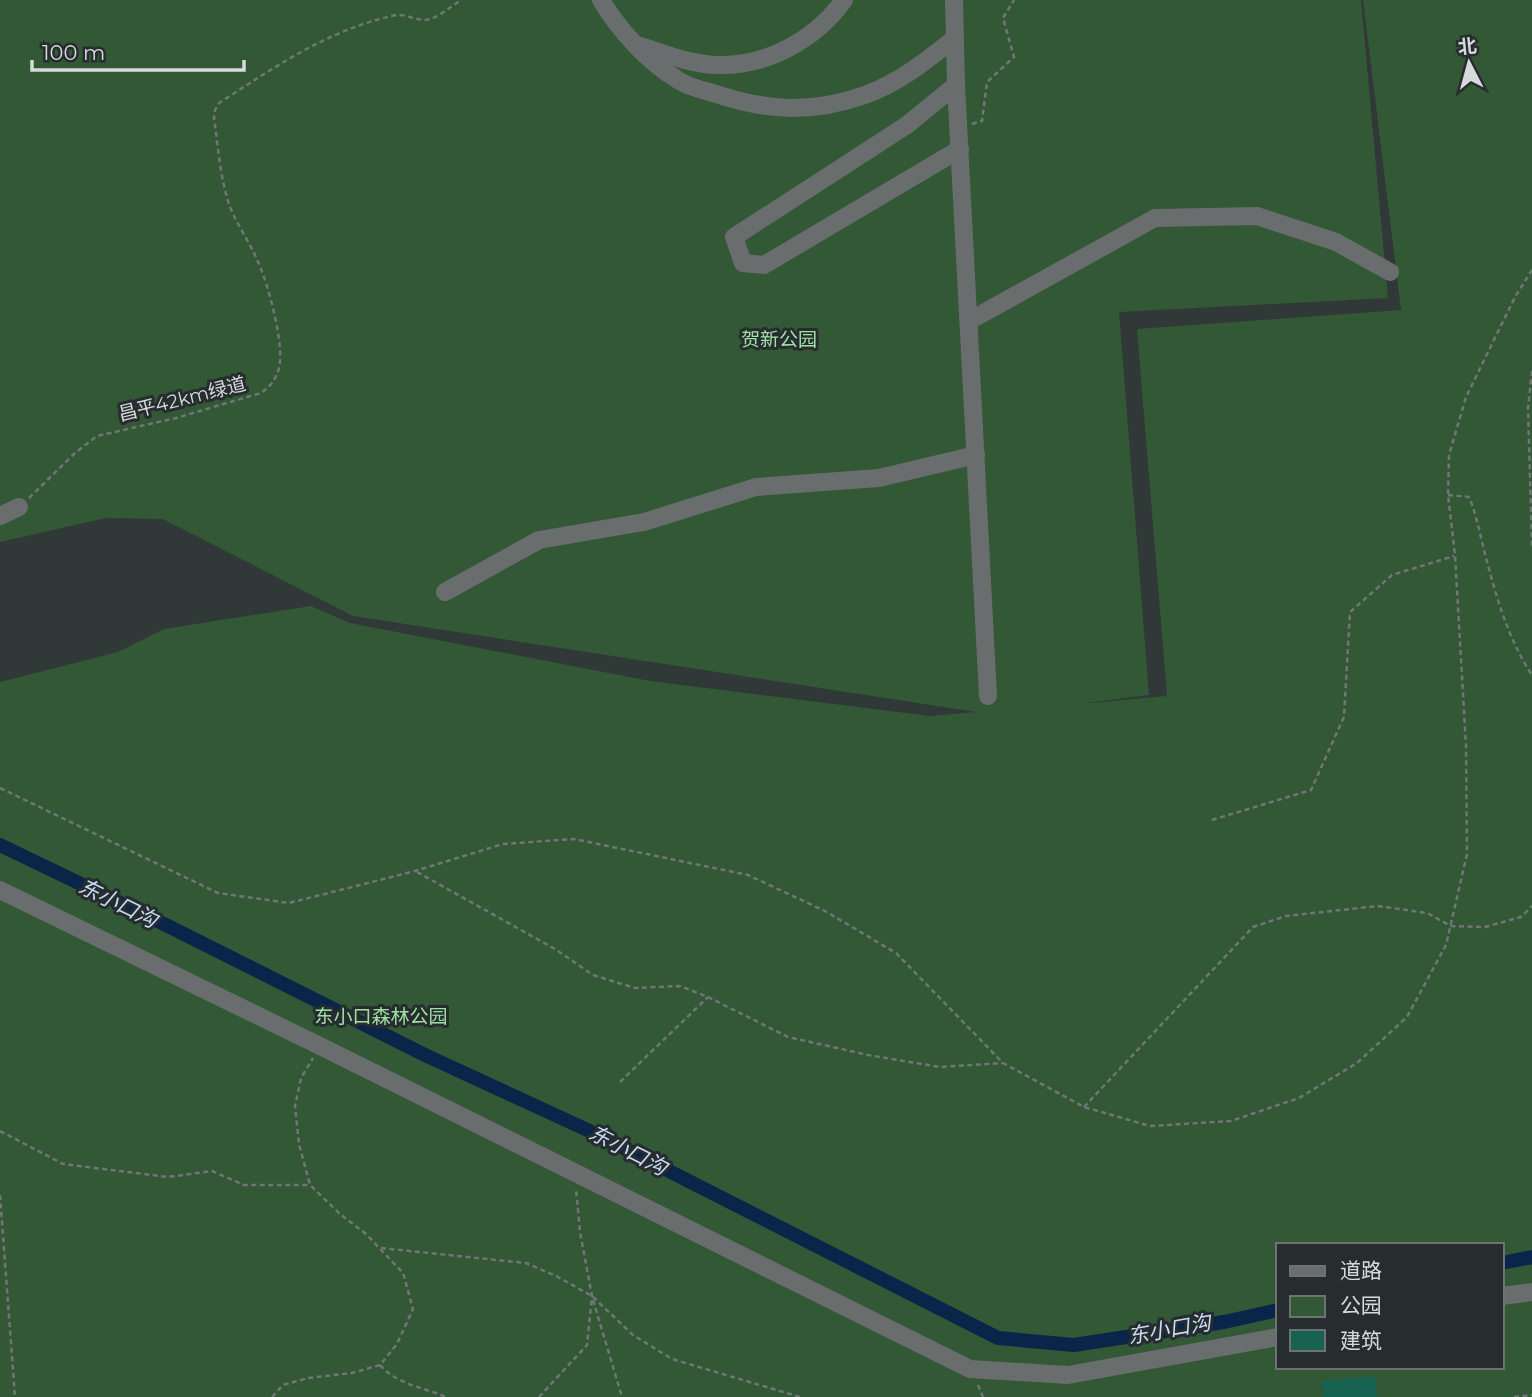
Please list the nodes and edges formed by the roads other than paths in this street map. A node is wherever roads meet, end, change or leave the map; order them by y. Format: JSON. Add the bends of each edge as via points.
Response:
{"nodes":[{"id":1,"x":601,"y":0,"type":"edge"},
{"id":2,"x":844,"y":0,"type":"edge"},
{"id":3,"x":954,"y":0,"type":"edge"},
{"id":4,"x":955,"y":38,"type":"junction"},
{"id":5,"x":636,"y":45,"type":"junction"},
{"id":6,"x":956,"y":85,"type":"junction"},
{"id":7,"x":960,"y":149,"type":"junction"},
{"id":8,"x":1390,"y":272,"type":"dead end"},
{"id":9,"x":969,"y":321,"type":"junction"},
{"id":10,"x":976,"y":455,"type":"junction"},
{"id":11,"x":19,"y":507,"type":"road end"},
{"id":12,"x":0,"y":516,"type":"edge"},
{"id":13,"x":445,"y":592,"type":"dead end"},
{"id":14,"x":988,"y":696,"type":"dead end"},
{"id":15,"x":0,"y":890,"type":"edge"},
{"id":16,"x":1532,"y":1292,"type":"edge"},
{"id":17,"x":1504,"y":1296,"type":"edge"},
{"id":18,"x":1276,"y":1337,"type":"edge"}],
"edges":[{"from":1,"to":5,"type":"street"},
{"from":2,"to":5,"type":"street","via":[[812,34],[757,61],[718,65]]},
{"from":3,"to":4,"type":"street"},
{"from":4,"to":5,"type":"street","via":[[910,73],[867,94],[833,104],[791,108],[750,105],[680,82]]},
{"from":4,"to":6,"type":"street"},
{"from":6,"to":7,"type":"street"},
{"from":6,"to":7,"type":"street","via":[[907,125],[734,237],[743,263],[764,265]]},
{"from":7,"to":9,"type":"street"},
{"from":8,"to":9,"type":"street","via":[[1336,242],[1257,216],[1155,218]]},
{"from":9,"to":10,"type":"street"},
{"from":10,"to":13,"type":"street","via":[[879,478],[756,487],[644,522],[539,540]]},
{"from":10,"to":14,"type":"street"},
{"from":11,"to":12,"type":"street"},
{"from":15,"to":18,"type":"street","via":[[970,1369],[1068,1375]]},
{"from":16,"to":17,"type":"street"}]}
